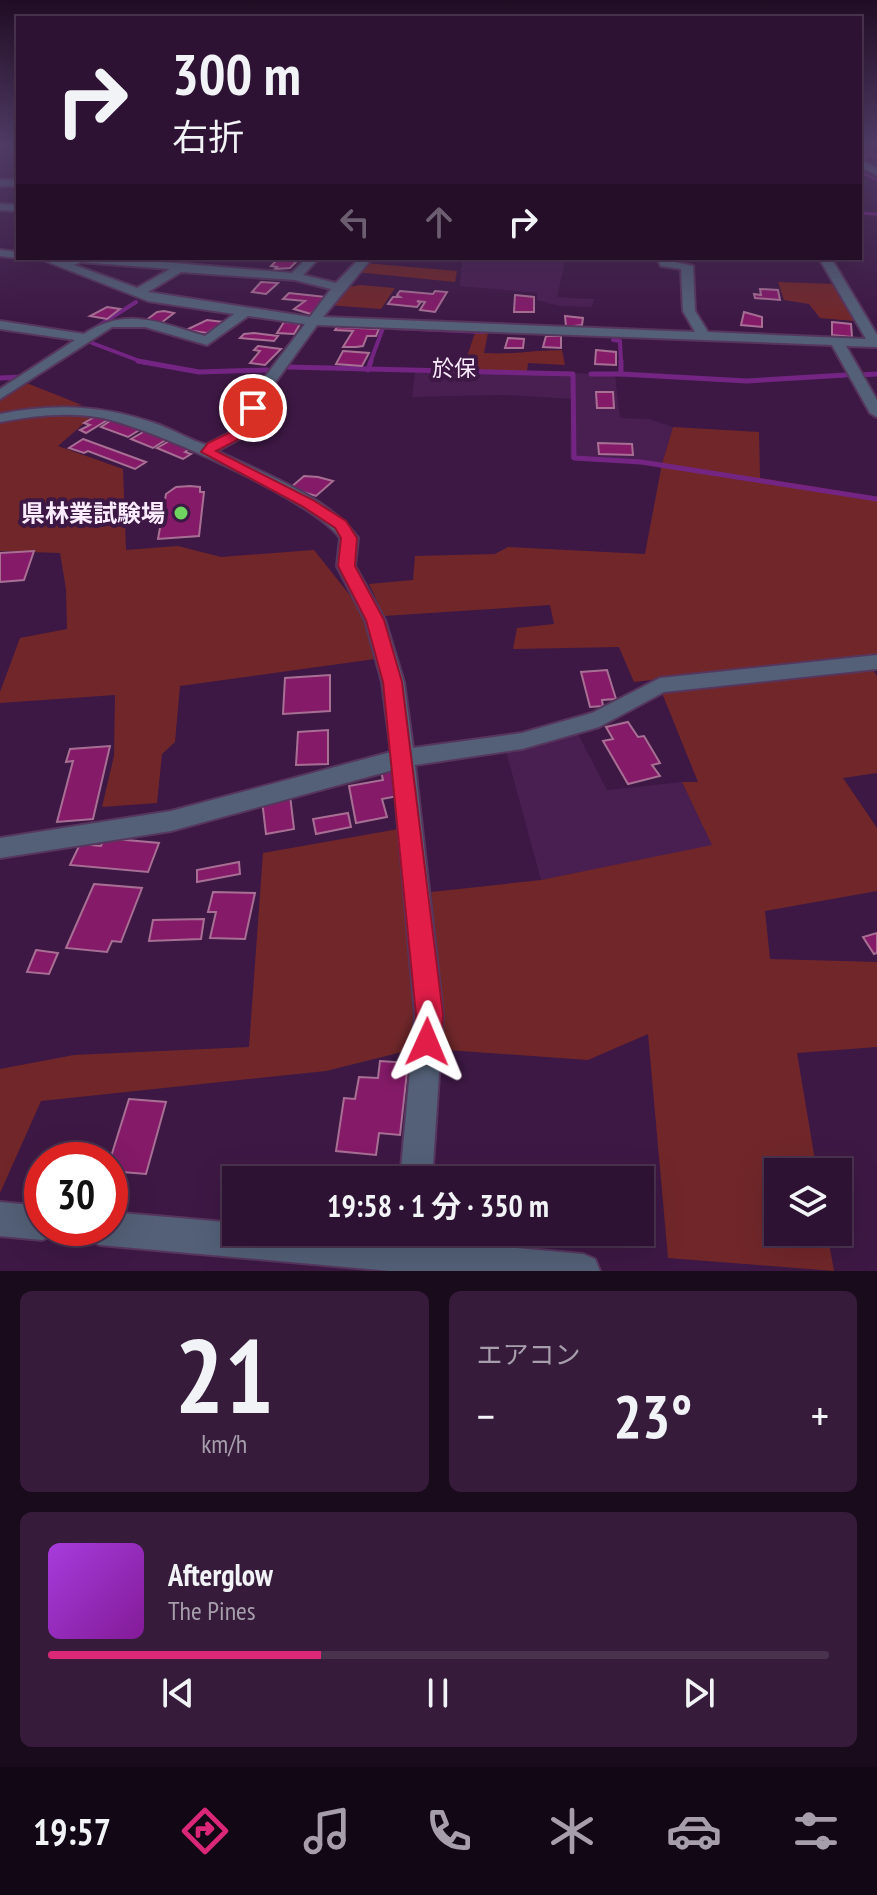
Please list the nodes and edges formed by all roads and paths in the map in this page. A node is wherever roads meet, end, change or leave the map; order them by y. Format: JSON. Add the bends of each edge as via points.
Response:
{"nodes":[{"id":1,"x":52,"y":260,"type":"edge"},
{"id":2,"x":78,"y":260,"type":"edge"},
{"id":3,"x":115,"y":260,"type":"edge"},
{"id":4,"x":196,"y":260,"type":"edge"},
{"id":5,"x":311,"y":260,"type":"edge"},
{"id":6,"x":364,"y":260,"type":"edge"},
{"id":7,"x":664,"y":260,"type":"edge"},
{"id":8,"x":826,"y":260,"type":"edge"},
{"id":9,"x":68,"y":264,"type":"junction"},
{"id":10,"x":179,"y":268,"type":"junction"},
{"id":11,"x":295,"y":277,"type":"junction"},
{"id":12,"x":339,"y":287,"type":"junction"},
{"id":13,"x":138,"y":293,"type":"junction"},
{"id":14,"x":244,"y":313,"type":"junction"},
{"id":15,"x":312,"y":321,"type":"junction"},
{"id":16,"x":0,"y":325,"type":"edge"},
{"id":17,"x":87,"y":338,"type":"junction"},
{"id":18,"x":705,"y":338,"type":"junction"},
{"id":19,"x":837,"y":342,"type":"junction"},
{"id":20,"x":876,"y":343,"type":"edge"},
{"id":21,"x":0,"y":395,"type":"edge"},
{"id":22,"x":877,"y":413,"type":"edge"},
{"id":23,"x":0,"y":418,"type":"edge"},
{"id":24,"x":209,"y":450,"type":"junction"},
{"id":25,"x":877,"y":661,"type":"edge"},
{"id":26,"x":403,"y":758,"type":"junction"},
{"id":27,"x":0,"y":848,"type":"edge"},
{"id":28,"x":417,"y":1166,"type":"edge"},
{"id":29,"x":0,"y":1219,"type":"edge"},
{"id":30,"x":24,"y":1221,"type":"edge"},
{"id":31,"x":128,"y":1230,"type":"edge"},
{"id":32,"x":410,"y":1253,"type":"edge"},
{"id":33,"x":583,"y":1271,"type":"edge"}],
"edges":[{"from":1,"to":9,"type":"street"},
{"from":2,"to":9,"type":"street"},
{"from":3,"to":10,"type":"street"},
{"from":4,"to":10,"type":"street"},
{"from":5,"to":11,"type":"street"},
{"from":6,"to":12,"type":"street"},
{"from":7,"to":18,"type":"street","via":[[687,266],[689,311]]},
{"from":8,"to":20,"type":"street"},
{"from":9,"to":13,"type":"street"},
{"from":10,"to":11,"type":"street"},
{"from":10,"to":13,"type":"street"},
{"from":11,"to":12,"type":"street"},
{"from":12,"to":15,"type":"street"},
{"from":13,"to":14,"type":"street"},
{"from":14,"to":15,"type":"street"},
{"from":14,"to":17,"type":"street","via":[[207,341],[120,320]]},
{"from":15,"to":18,"type":"street"},
{"from":15,"to":24,"type":"street","via":[[262,390],[245,425]]},
{"from":16,"to":17,"type":"street"},
{"from":17,"to":21,"type":"street"},
{"from":18,"to":19,"type":"street"},
{"from":19,"to":20,"type":"street"},
{"from":19,"to":22,"type":"street"},
{"from":23,"to":24,"type":"street","via":[[42,410],[104,411]]},
{"from":24,"to":26,"type":"street","via":[[212,457],[307,503],[340,525],[349,538],[346,566],[375,620],[393,682]]},
{"from":25,"to":26,"type":"street","via":[[660,685],[599,719],[522,741]]},
{"from":26,"to":27,"type":"street","via":[[171,821]]},
{"from":26,"to":28,"type":"street","via":[[429,1015]]},
{"from":29,"to":30,"type":"street"},
{"from":31,"to":32,"type":"street"},
{"from":32,"to":33,"type":"street"}]}
